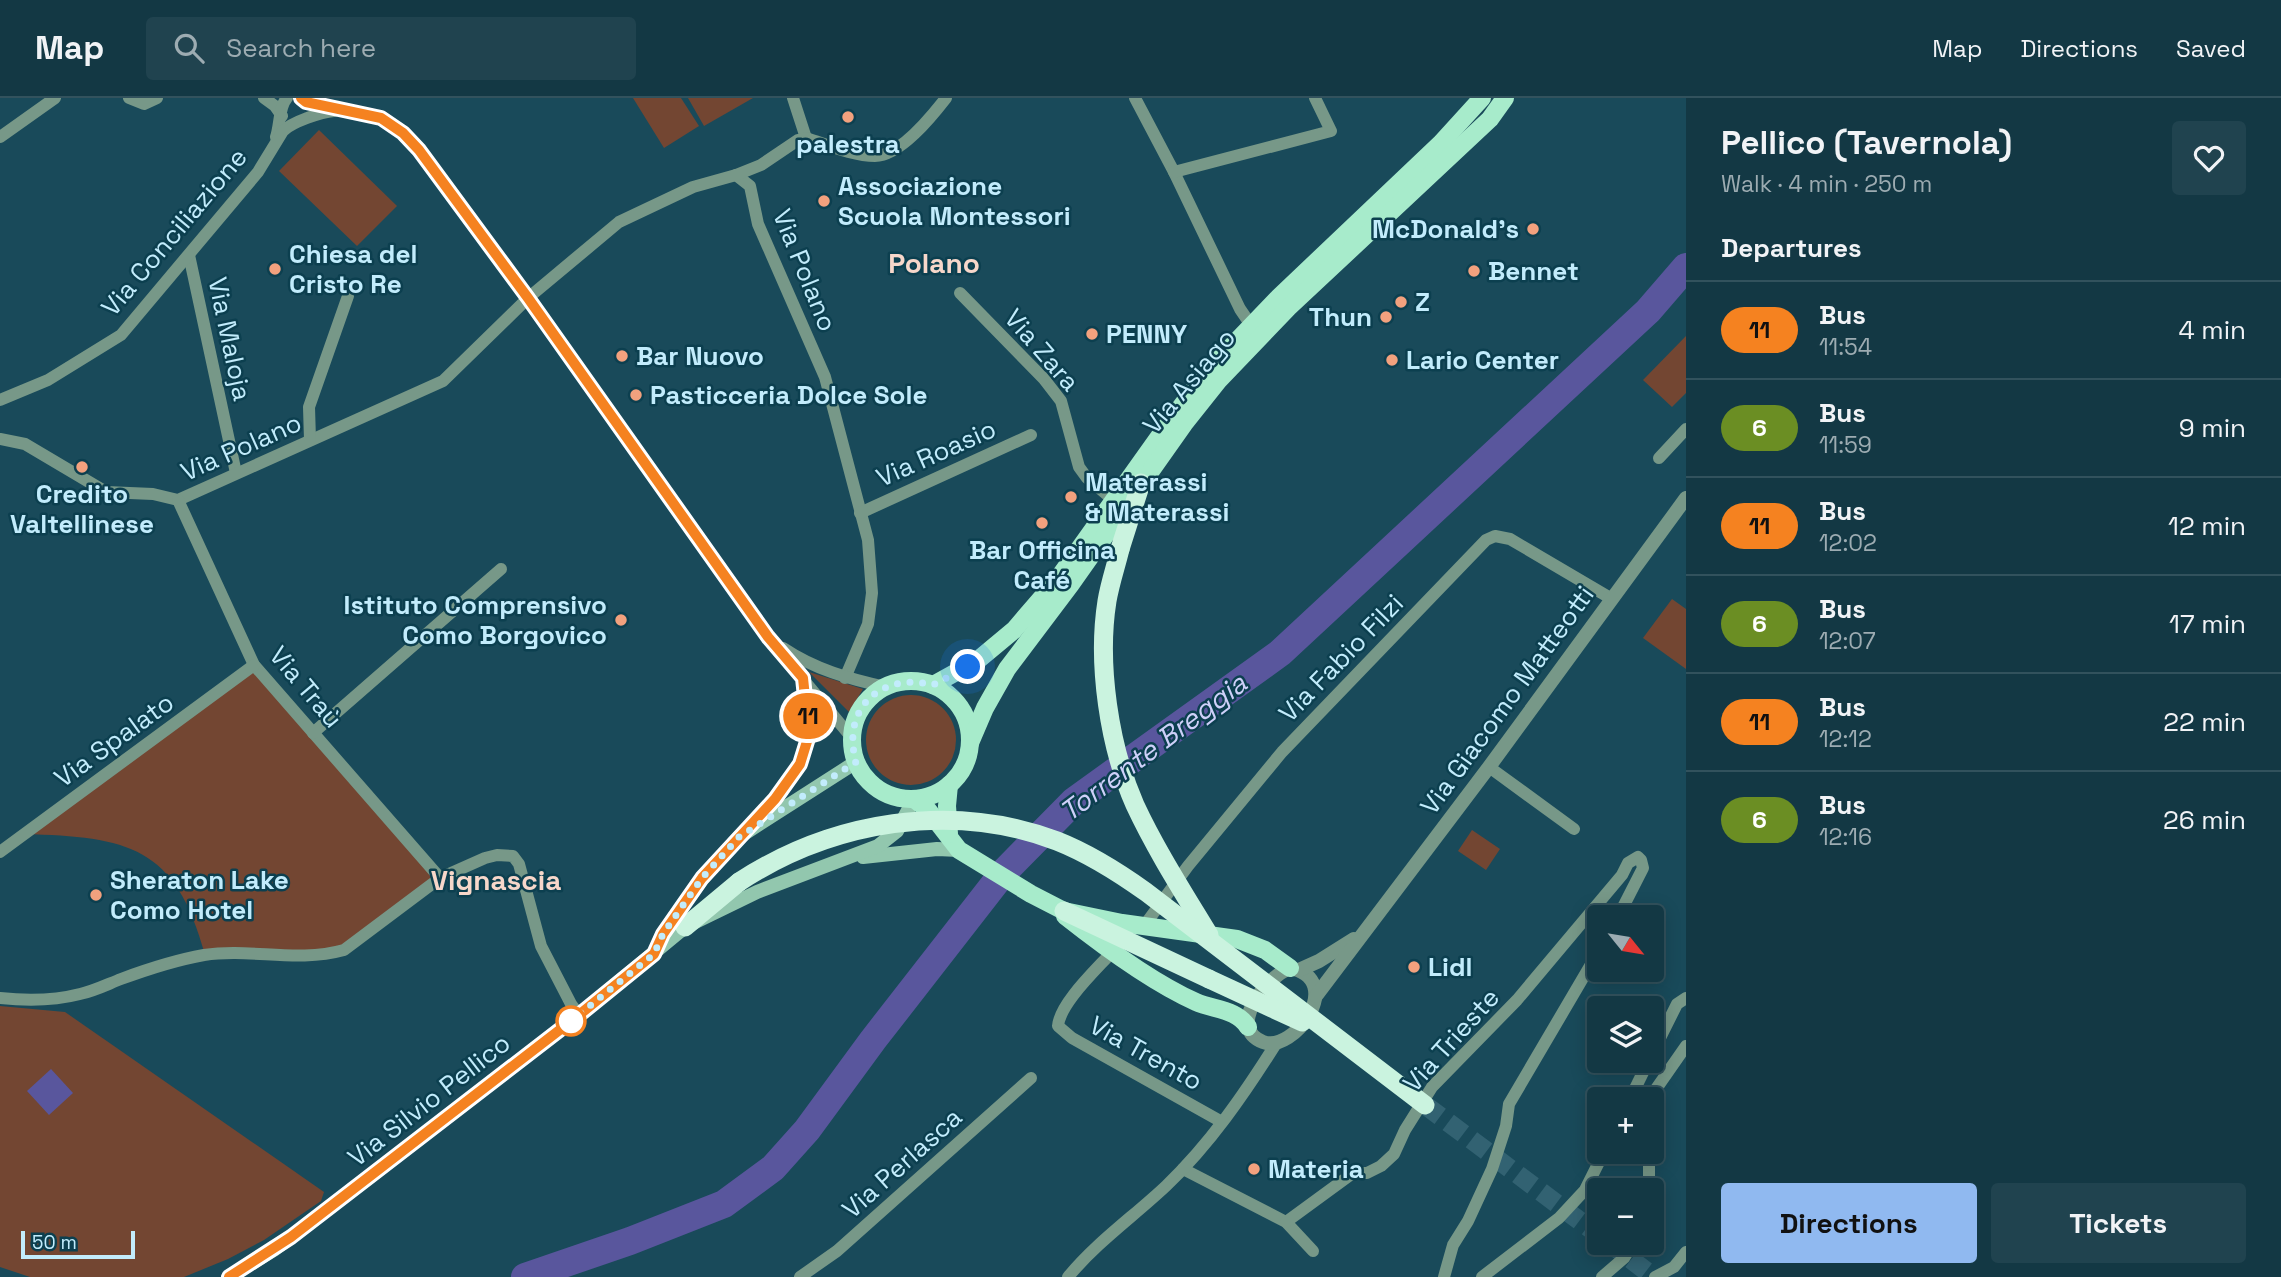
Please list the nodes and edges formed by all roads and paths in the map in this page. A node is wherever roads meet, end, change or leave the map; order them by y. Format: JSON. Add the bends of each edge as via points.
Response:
{"nodes":[{"id":1,"x":55,"y":98,"type":"edge"},
{"id":2,"x":129,"y":98,"type":"edge"},
{"id":3,"x":157,"y":98,"type":"edge"},
{"id":4,"x":264,"y":98,"type":"edge"},
{"id":5,"x":287,"y":98,"type":"edge"},
{"id":6,"x":301,"y":98,"type":"edge"},
{"id":7,"x":793,"y":98,"type":"edge"},
{"id":8,"x":946,"y":98,"type":"edge"},
{"id":9,"x":1135,"y":98,"type":"edge"},
{"id":10,"x":1315,"y":98,"type":"edge"},
{"id":11,"x":1482,"y":98,"type":"edge"},
{"id":12,"x":1505,"y":98,"type":"edge"},
{"id":13,"x":344,"y":109,"type":"junction"},
{"id":14,"x":281,"y":114,"type":"junction"},
{"id":15,"x":294,"y":124,"type":"junction"},
{"id":16,"x":0,"y":136,"type":"edge"},
{"id":17,"x":806,"y":138,"type":"junction"},
{"id":18,"x":270,"y":150,"type":"junction"},
{"id":19,"x":1174,"y":173,"type":"junction"},
{"id":20,"x":737,"y":176,"type":"junction"},
{"id":21,"x":188,"y":255,"type":"junction"},
{"id":22,"x":960,"y":293,"type":"dead end"},
{"id":23,"x":348,"y":296,"type":"dead end"},
{"id":24,"x":528,"y":298,"type":"junction"},
{"id":25,"x":1251,"y":324,"type":"junction"},
{"id":26,"x":1252,"y":346,"type":"junction"},
{"id":27,"x":0,"y":400,"type":"edge"},
{"id":28,"x":1686,"y":429,"type":"edge"},
{"id":29,"x":1031,"y":435,"type":"dead end"},
{"id":30,"x":0,"y":439,"type":"edge"},
{"id":31,"x":310,"y":440,"type":"junction"},
{"id":32,"x":1659,"y":458,"type":"dead end"},
{"id":33,"x":236,"y":474,"type":"junction"},
{"id":34,"x":1142,"y":483,"type":"junction"},
{"id":35,"x":1686,"y":498,"type":"edge"},
{"id":36,"x":178,"y":500,"type":"junction"},
{"id":37,"x":1119,"y":505,"type":"junction"},
{"id":38,"x":860,"y":513,"type":"junction"},
{"id":39,"x":501,"y":569,"type":"dead end"},
{"id":40,"x":1612,"y":599,"type":"junction"},
{"id":41,"x":768,"y":637,"type":"junction"},
{"id":42,"x":254,"y":665,"type":"junction"},
{"id":43,"x":803,"y":678,"type":"junction"},
{"id":44,"x":845,"y":678,"type":"junction"},
{"id":45,"x":933,"y":685,"type":"junction"},
{"id":46,"x":886,"y":687,"type":"junction"},
{"id":47,"x":313,"y":733,"type":"junction"},
{"id":48,"x":852,"y":738,"type":"junction"},
{"id":49,"x":970,"y":743,"type":"junction"},
{"id":50,"x":856,"y":762,"type":"junction"},
{"id":51,"x":1489,"y":767,"type":"junction"},
{"id":52,"x":949,"y":785,"type":"junction"},
{"id":53,"x":914,"y":799,"type":"junction"},
{"id":54,"x":1574,"y":829,"type":"dead end"},
{"id":55,"x":739,"y":837,"type":"junction"},
{"id":56,"x":960,"y":849,"type":"junction"},
{"id":57,"x":0,"y":852,"type":"edge"},
{"id":58,"x":845,"y":859,"type":"junction"},
{"id":59,"x":440,"y":878,"type":"junction"},
{"id":60,"x":1597,"y":905,"type":"edge"},
{"id":61,"x":1624,"y":905,"type":"edge"},
{"id":62,"x":1056,"y":907,"type":"junction"},
{"id":63,"x":1587,"y":917,"type":"edge"},
{"id":64,"x":1144,"y":926,"type":"junction"},
{"id":65,"x":685,"y":927,"type":"junction"},
{"id":66,"x":1366,"y":929,"type":"junction"},
{"id":67,"x":1215,"y":945,"type":"junction"},
{"id":68,"x":1112,"y":952,"type":"junction"},
{"id":69,"x":654,"y":954,"type":"junction"},
{"id":70,"x":1295,"y":969,"type":"junction"},
{"id":71,"x":1587,"y":971,"type":"edge"},
{"id":72,"x":1316,"y":996,"type":"junction"},
{"id":73,"x":0,"y":998,"type":"edge"},
{"id":74,"x":1686,"y":998,"type":"edge"},
{"id":75,"x":579,"y":1015,"type":"junction"},
{"id":76,"x":1664,"y":1030,"type":"edge"},
{"id":77,"x":1253,"y":1034,"type":"junction"},
{"id":78,"x":1334,"y":1037,"type":"junction"},
{"id":79,"x":1277,"y":1042,"type":"junction"},
{"id":80,"x":1686,"y":1046,"type":"edge"},
{"id":81,"x":1254,"y":1077,"type":"junction"},
{"id":82,"x":1031,"y":1078,"type":"dead end"},
{"id":83,"x":1658,"y":1087,"type":"edge"},
{"id":84,"x":1425,"y":1105,"type":"tunnel mouth"},
{"id":85,"x":1222,"y":1122,"type":"junction"},
{"id":86,"x":1598,"y":1164,"type":"edge"},
{"id":87,"x":1183,"y":1169,"type":"junction"},
{"id":88,"x":1286,"y":1222,"type":"junction"},
{"id":89,"x":1312,"y":1251,"type":"dead end"},
{"id":90,"x":1686,"y":1252,"type":"edge"},
{"id":91,"x":1626,"y":1255,"type":"edge"},
{"id":92,"x":229,"y":1277,"type":"edge"},
{"id":93,"x":800,"y":1277,"type":"edge"},
{"id":94,"x":1068,"y":1277,"type":"edge"},
{"id":95,"x":1444,"y":1277,"type":"edge"},
{"id":96,"x":1482,"y":1277,"type":"edge"},
{"id":97,"x":1602,"y":1277,"type":"edge"},
{"id":98,"x":1655,"y":1277,"type":"edge"}],
"edges":[{"from":1,"to":16,"type":"street"},
{"from":2,"to":3,"type":"street","via":[[144,104]]},
{"from":4,"to":14,"type":"street"},
{"from":5,"to":14,"type":"street","name":"Via Conciliazione"},
{"from":6,"to":13,"type":"street"},
{"from":7,"to":17,"type":"street"},
{"from":8,"to":17,"type":"street","via":[[927,123],[878,156]]},
{"from":9,"to":19,"type":"street"},
{"from":10,"to":19,"type":"street","via":[[1331,131]]},
{"from":11,"to":25,"type":"main road","name":"Via Asiago"},
{"from":12,"to":26,"type":"main road","name":"Via Asiago","via":[[1490,118]]},
{"from":13,"to":15,"type":"street"},
{"from":13,"to":24,"type":"street","via":[[381,118],[403,133]]},
{"from":14,"to":15,"type":"street"},
{"from":14,"to":18,"type":"street","name":"Via Conciliazione"},
{"from":15,"to":18,"type":"street","name":"Via Conciliazione"},
{"from":17,"to":20,"type":"street"},
{"from":18,"to":21,"type":"street","name":"Via Conciliazione","via":[[258,172]]},
{"from":19,"to":25,"type":"street"},
{"from":20,"to":24,"type":"street","name":"Via Polano","via":[[694,187],[619,222]]},
{"from":20,"to":38,"type":"street","name":"Via Polano","via":[[750,186],[758,223],[825,377]]},
{"from":21,"to":27,"type":"street","name":"Via Conciliazione","via":[[121,335],[48,380]]},
{"from":21,"to":33,"type":"street","name":"Via Maloja"},
{"from":22,"to":37,"type":"street","name":"Via Zara","via":[[1061,401],[1079,467]]},
{"from":23,"to":31,"type":"street","via":[[309,407]]},
{"from":24,"to":31,"type":"street","name":"Via Polano","via":[[443,381]]},
{"from":24,"to":41,"type":"street"},
{"from":25,"to":26,"type":"street"},
{"from":25,"to":37,"type":"main road","name":"Via Asiago","via":[[1201,381]]},
{"from":26,"to":34,"type":"main road","name":"Via Asiago","via":[[1219,380]]},
{"from":28,"to":32,"type":"street"},
{"from":29,"to":38,"type":"street","name":"Via Roasio"},
{"from":30,"to":36,"type":"street","name":"Via Polano","via":[[25,444],[106,492]]},
{"from":31,"to":33,"type":"street","name":"Via Polano"},
{"from":33,"to":36,"type":"street","name":"Via Polano"},
{"from":34,"to":37,"type":"main road","name":"Via Asiago"},
{"from":34,"to":67,"type":"highway","bridge":true,"via":[[1107,601],[1104,656],[1108,707],[1116,749],[1135,803]]},
{"from":35,"to":40,"type":"street","name":"Via Giacomo Matteotti"},
{"from":36,"to":42,"type":"street","name":"Via Traù"},
{"from":37,"to":45,"type":"main road","name":"Via Asiago","via":[[1014,630],[978,660]]},
{"from":37,"to":49,"type":"main road","name":"Via Asiago","via":[[1007,669]]},
{"from":38,"to":44,"type":"street","name":"Via Polano","via":[[868,540],[872,593],[868,624]]},
{"from":39,"to":47,"type":"street"},
{"from":40,"to":51,"type":"street","name":"Via Giacomo Matteotti"},
{"from":40,"to":64,"type":"street","name":"Via Fabio Filzi","via":[[1510,539],[1495,536],[1486,540],[1282,752]]},
{"from":41,"to":43,"type":"street"},
{"from":41,"to":44,"type":"street","via":[[802,661]]},
{"from":42,"to":47,"type":"street","name":"Via Traù"},
{"from":42,"to":57,"type":"street","name":"Via Spalato"},
{"from":43,"to":48,"type":"street"},
{"from":43,"to":55,"type":"street","via":[[809,735],[800,764]]},
{"from":44,"to":46,"type":"street"},
{"from":45,"to":46,"type":"main road","via":[[917,681]]},
{"from":45,"to":49,"type":"main road","via":[[962,712]]},
{"from":46,"to":48,"type":"main road","via":[[862,707]]},
{"from":47,"to":59,"type":"street","name":"Via Traù"},
{"from":48,"to":50,"type":"main road"},
{"from":49,"to":52,"type":"main road","via":[[966,762]]},
{"from":50,"to":53,"type":"main road","via":[[870,783],[884,793]]},
{"from":50,"to":55,"type":"main road","name":"Via Silvio Pellico"},
{"from":51,"to":54,"type":"street"},
{"from":51,"to":66,"type":"street","name":"Via Giacomo Matteotti"},
{"from":52,"to":53,"type":"main road","via":[[931,796]]},
{"from":52,"to":56,"type":"main road","via":[[947,823]]},
{"from":53,"to":56,"type":"main road"},
{"from":53,"to":58,"type":"main road","name":"Via Silvio Pellico","via":[[887,841]]},
{"from":55,"to":69,"type":"main road","name":"Via Silvio Pellico","via":[[702,878]]},
{"from":56,"to":58,"type":"main road"},
{"from":56,"to":62,"type":"main road"},
{"from":58,"to":65,"type":"main road","name":"Via Silvio Pellico","via":[[757,892]]},
{"from":59,"to":73,"type":"street","via":[[344,950],[326,955],[205,955],[58,999]]},
{"from":59,"to":75,"type":"street","via":[[485,858],[513,856],[522,872],[541,946]]},
{"from":60,"to":61,"type":"street","name":"Via Trieste","via":[[1628,863],[1638,857],[1643,868]]},
{"from":62,"to":64,"type":"main road"},
{"from":62,"to":68,"type":"main road"},
{"from":62,"to":78,"type":"highway","bridge":true},
{"from":63,"to":88,"type":"street","name":"Via Trieste","via":[[1517,1000],[1432,1087],[1394,1154],[1381,1167],[1353,1173]]},
{"from":64,"to":70,"type":"main road","via":[[1237,939]]},
{"from":65,"to":67,"type":"highway","bridge":true,"via":[[739,882],[797,849],[848,832],[930,820],[983,823],[1037,835],[1098,860]]},
{"from":65,"to":69,"type":"main road","name":"Via Silvio Pellico"},
{"from":66,"to":70,"type":"street","name":"Via Giacomo Matteotti","via":[[1336,951]]},
{"from":66,"to":72,"type":"street","name":"Via Giacomo Matteotti"},
{"from":67,"to":78,"type":"highway","bridge":true},
{"from":68,"to":77,"type":"main road","via":[[1183,996],[1239,1017]]},
{"from":68,"to":85,"type":"street","name":"Via Trento","via":[[1068,1003],[1058,1026]]},
{"from":69,"to":75,"type":"main road","name":"Via Silvio Pellico"},
{"from":70,"to":72,"type":"street","via":[[1313,981]]},
{"from":70,"to":77,"type":"street","via":[[1274,978],[1250,1007]]},
{"from":71,"to":95,"type":"street","via":[[1509,1104],[1492,1169],[1453,1245]]},
{"from":72,"to":79,"type":"street","via":[[1292,1036]]},
{"from":74,"to":76,"type":"street","via":[[1677,1004]]},
{"from":75,"to":92,"type":"main road","name":"Via Silvio Pellico","via":[[275,1249]]},
{"from":77,"to":79,"type":"street","via":[[1266,1044]]},
{"from":77,"to":81,"type":"street","via":[[1259,1062]]},
{"from":78,"to":84,"type":"highway","bridge":true},
{"from":79,"to":81,"type":"street"},
{"from":80,"to":83,"type":"street"},
{"from":81,"to":85,"type":"street"},
{"from":82,"to":93,"type":"street","name":"Via Perlasca","via":[[837,1251]]},
{"from":85,"to":87,"type":"street"},
{"from":86,"to":96,"type":"street","via":[[1585,1190],[1559,1218]]},
{"from":87,"to":88,"type":"street"},
{"from":87,"to":94,"type":"street","via":[[1087,1254]]},
{"from":88,"to":89,"type":"street"},
{"from":90,"to":98,"type":"street","via":[[1674,1267]]},
{"from":91,"to":97,"type":"street"}]}
